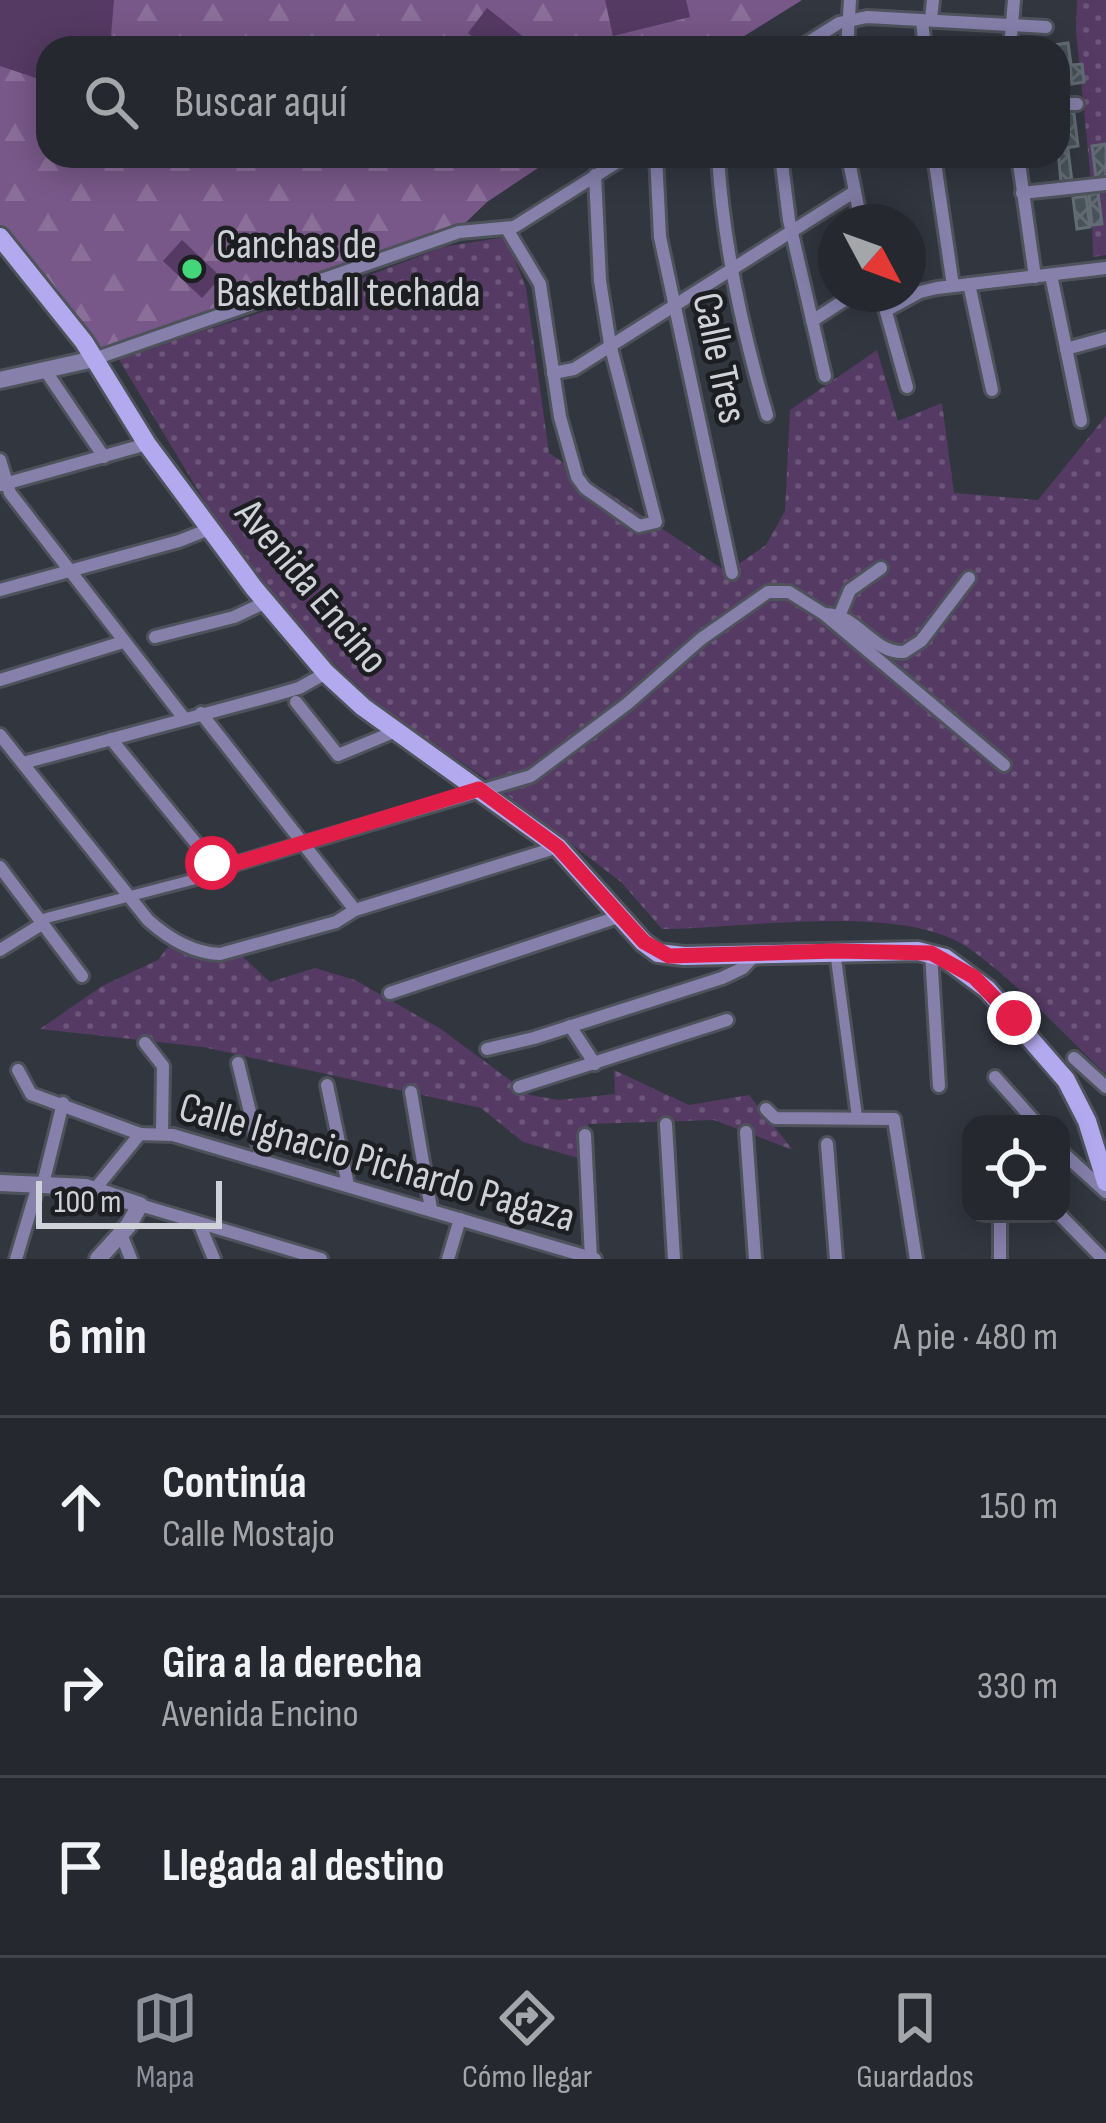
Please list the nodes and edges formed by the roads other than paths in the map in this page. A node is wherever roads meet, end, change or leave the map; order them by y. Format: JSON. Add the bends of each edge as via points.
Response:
{"nodes":[{"id":1,"x":850,"y":0,"type":"edge"},
{"id":2,"x":933,"y":0,"type":"edge"},
{"id":3,"x":1014,"y":0,"type":"edge"},
{"id":4,"x":849,"y":20,"type":"junction"},
{"id":5,"x":927,"y":21,"type":"junction"},
{"id":6,"x":1009,"y":26,"type":"junction"},
{"id":7,"x":1046,"y":27,"type":"dead end"},
{"id":8,"x":816,"y":36,"type":"edge"},
{"id":9,"x":848,"y":36,"type":"edge"},
{"id":10,"x":926,"y":36,"type":"edge"},
{"id":11,"x":1009,"y":36,"type":"edge"},
{"id":12,"x":1070,"y":104,"type":"edge"},
{"id":13,"x":1077,"y":104,"type":"dead end"},
{"id":14,"x":607,"y":168,"type":"edge"},
{"id":15,"x":657,"y":168,"type":"edge"},
{"id":16,"x":719,"y":168,"type":"edge"},
{"id":17,"x":783,"y":168,"type":"edge"},
{"id":18,"x":850,"y":168,"type":"edge"},
{"id":19,"x":936,"y":168,"type":"edge"},
{"id":20,"x":1019,"y":168,"type":"edge"},
{"id":21,"x":595,"y":175,"type":"junction"},
{"id":22,"x":1106,"y":184,"type":"edge"},
{"id":23,"x":854,"y":192,"type":"junction"},
{"id":24,"x":1022,"y":193,"type":"junction"},
{"id":25,"x":857,"y":204,"type":"edge"},
{"id":26,"x":507,"y":229,"type":"junction"},
{"id":27,"x":792,"y":230,"type":"junction"},
{"id":28,"x":0,"y":237,"type":"edge"},
{"id":29,"x":730,"y":268,"type":"junction"},
{"id":30,"x":1106,"y":268,"type":"edge"},
{"id":31,"x":1051,"y":275,"type":"junction"},
{"id":32,"x":1035,"y":277,"type":"junction"},
{"id":33,"x":969,"y":284,"type":"junction"},
{"id":34,"x":952,"y":286,"type":"junction"},
{"id":35,"x":926,"y":291,"type":"edge"},
{"id":36,"x":674,"y":306,"type":"junction"},
{"id":37,"x":826,"y":312,"type":"edge"},
{"id":38,"x":887,"y":312,"type":"edge"},
{"id":39,"x":812,"y":321,"type":"junction"},
{"id":40,"x":1106,"y":338,"type":"edge"},
{"id":41,"x":610,"y":344,"type":"junction"},
{"id":42,"x":1066,"y":349,"type":"junction"},
{"id":43,"x":94,"y":359,"type":"junction"},
{"id":44,"x":45,"y":370,"type":"junction"},
{"id":45,"x":553,"y":373,"type":"junction"},
{"id":46,"x":825,"y":376,"type":"dead end"},
{"id":47,"x":0,"y":380,"type":"edge"},
{"id":48,"x":907,"y":387,"type":"dead end"},
{"id":49,"x":992,"y":390,"type":"dead end"},
{"id":50,"x":767,"y":415,"type":"dead end"},
{"id":51,"x":1081,"y":421,"type":"dead end"},
{"id":52,"x":147,"y":444,"type":"junction"},
{"id":53,"x":104,"y":457,"type":"junction"},
{"id":54,"x":0,"y":460,"type":"edge"},
{"id":55,"x":4,"y":484,"type":"edge"},
{"id":56,"x":212,"y":528,"type":"junction"},
{"id":57,"x":881,"y":568,"type":"dead end"},
{"id":58,"x":67,"y":571,"type":"junction"},
{"id":59,"x":732,"y":573,"type":"dead end"},
{"id":60,"x":969,"y":578,"type":"dead end"},
{"id":61,"x":0,"y":590,"type":"edge"},
{"id":62,"x":266,"y":602,"type":"junction"},
{"id":63,"x":824,"y":614,"type":"junction"},
{"id":64,"x":840,"y":614,"type":"junction"},
{"id":65,"x":155,"y":638,"type":"dead end"},
{"id":66,"x":123,"y":642,"type":"junction"},
{"id":67,"x":326,"y":673,"type":"junction"},
{"id":68,"x":0,"y":680,"type":"edge"},
{"id":69,"x":296,"y":702,"type":"dead end"},
{"id":70,"x":201,"y":713,"type":"junction"},
{"id":71,"x":182,"y":718,"type":"junction"},
{"id":72,"x":396,"y":731,"type":"junction"},
{"id":73,"x":0,"y":735,"type":"edge"},
{"id":74,"x":111,"y":739,"type":"junction"},
{"id":75,"x":23,"y":763,"type":"junction"},
{"id":76,"x":1004,"y":765,"type":"dead end"},
{"id":77,"x":479,"y":789,"type":"junction"},
{"id":78,"x":303,"y":841,"type":"junction"},
{"id":79,"x":558,"y":847,"type":"junction"},
{"id":80,"x":0,"y":867,"type":"edge"},
{"id":81,"x":217,"y":867,"type":"junction"},
{"id":82,"x":128,"y":896,"type":"junction"},
{"id":83,"x":355,"y":910,"type":"junction"},
{"id":84,"x":621,"y":916,"type":"junction"},
{"id":85,"x":41,"y":922,"type":"junction"},
{"id":86,"x":0,"y":950,"type":"edge"},
{"id":87,"x":835,"y":951,"type":"junction"},
{"id":88,"x":758,"y":952,"type":"junction"},
{"id":89,"x":931,"y":953,"type":"junction"},
{"id":90,"x":82,"y":976,"type":"dead end"},
{"id":91,"x":390,"y":993,"type":"dead end"},
{"id":92,"x":728,"y":1021,"type":"dead end"},
{"id":93,"x":570,"y":1026,"type":"junction"},
{"id":94,"x":145,"y":1043,"type":"dead end"},
{"id":95,"x":487,"y":1048,"type":"dead end"},
{"id":96,"x":1074,"y":1058,"type":"dead end"},
{"id":97,"x":238,"y":1064,"type":"dead end"},
{"id":98,"x":595,"y":1064,"type":"junction"},
{"id":99,"x":18,"y":1070,"type":"dead end"},
{"id":100,"x":995,"y":1077,"type":"dead end"},
{"id":101,"x":327,"y":1084,"type":"dead end"},
{"id":102,"x":939,"y":1086,"type":"dead end"},
{"id":103,"x":519,"y":1087,"type":"dead end"},
{"id":104,"x":1106,"y":1087,"type":"edge"},
{"id":105,"x":411,"y":1092,"type":"dead end"},
{"id":106,"x":63,"y":1103,"type":"junction"},
{"id":107,"x":766,"y":1108,"type":"dead end"},
{"id":108,"x":1029,"y":1115,"type":"edge"},
{"id":109,"x":857,"y":1117,"type":"junction"},
{"id":110,"x":666,"y":1124,"type":"dead end"},
{"id":111,"x":746,"y":1132,"type":"dead end"},
{"id":112,"x":140,"y":1134,"type":"junction"},
{"id":113,"x":162,"y":1134,"type":"junction"},
{"id":114,"x":585,"y":1135,"type":"dead end"},
{"id":115,"x":827,"y":1144,"type":"dead end"},
{"id":116,"x":1102,"y":1150,"type":"edge"},
{"id":117,"x":1070,"y":1159,"type":"edge"},
{"id":118,"x":262,"y":1160,"type":"junction"},
{"id":119,"x":1106,"y":1182,"type":"edge"},
{"id":120,"x":0,"y":1183,"type":"edge"},
{"id":121,"x":41,"y":1184,"type":"junction"},
{"id":122,"x":348,"y":1185,"type":"junction"},
{"id":123,"x":94,"y":1189,"type":"junction"},
{"id":124,"x":1106,"y":1192,"type":"edge"},
{"id":125,"x":140,"y":1205,"type":"junction"},
{"id":126,"x":431,"y":1209,"type":"junction"},
{"id":127,"x":460,"y":1219,"type":"junction"},
{"id":128,"x":199,"y":1222,"type":"junction"},
{"id":129,"x":1000,"y":1223,"type":"edge"},
{"id":130,"x":1069,"y":1223,"type":"edge"},
{"id":131,"x":121,"y":1234,"type":"junction"},
{"id":132,"x":294,"y":1255,"type":"edge"},
{"id":133,"x":593,"y":1258,"type":"edge"},
{"id":134,"x":16,"y":1259,"type":"edge"},
{"id":135,"x":98,"y":1259,"type":"edge"},
{"id":136,"x":131,"y":1259,"type":"edge"},
{"id":137,"x":214,"y":1259,"type":"edge"},
{"id":138,"x":321,"y":1259,"type":"edge"},
{"id":139,"x":448,"y":1259,"type":"edge"},
{"id":140,"x":674,"y":1259,"type":"edge"},
{"id":141,"x":755,"y":1259,"type":"edge"},
{"id":142,"x":836,"y":1259,"type":"edge"},
{"id":143,"x":916,"y":1259,"type":"edge"},
{"id":144,"x":1000,"y":1259,"type":"edge"},
{"id":145,"x":1103,"y":1259,"type":"edge"}],
"edges":[{"from":1,"to":4,"type":"street"},
{"from":2,"to":5,"type":"street"},
{"from":3,"to":6,"type":"street"},
{"from":4,"to":5,"type":"street"},
{"from":4,"to":8,"type":"street"},
{"from":4,"to":9,"type":"street"},
{"from":5,"to":6,"type":"street"},
{"from":5,"to":10,"type":"street"},
{"from":6,"to":7,"type":"street"},
{"from":6,"to":11,"type":"street"},
{"from":12,"to":13,"type":"street"},
{"from":14,"to":21,"type":"street"},
{"from":15,"to":36,"type":"street","name":"Calle Tres"},
{"from":16,"to":29,"type":"street"},
{"from":17,"to":27,"type":"street"},
{"from":18,"to":23,"type":"street"},
{"from":19,"to":34,"type":"street"},
{"from":20,"to":24,"type":"street"},
{"from":21,"to":26,"type":"street"},
{"from":21,"to":41,"type":"street"},
{"from":22,"to":24,"type":"street"},
{"from":23,"to":25,"type":"street"},
{"from":23,"to":27,"type":"street"},
{"from":24,"to":32,"type":"street"},
{"from":26,"to":43,"type":"street","via":[[466,230]]},
{"from":26,"to":45,"type":"street","via":[[539,284]]},
{"from":27,"to":29,"type":"street"},
{"from":27,"to":39,"type":"street"},
{"from":28,"to":43,"type":"main road","name":"Avenida Encino"},
{"from":29,"to":36,"type":"street"},
{"from":29,"to":50,"type":"street"},
{"from":30,"to":31,"type":"street"},
{"from":31,"to":32,"type":"street"},
{"from":31,"to":42,"type":"street"},
{"from":32,"to":33,"type":"street"},
{"from":33,"to":34,"type":"street"},
{"from":33,"to":49,"type":"street"},
{"from":34,"to":35,"type":"street"},
{"from":36,"to":41,"type":"street"},
{"from":36,"to":59,"type":"street","name":"Calle Tres"},
{"from":37,"to":39,"type":"street"},
{"from":38,"to":48,"type":"street"},
{"from":39,"to":46,"type":"street"},
{"from":40,"to":42,"type":"street"},
{"from":41,"to":45,"type":"street"},
{"from":41,"to":45,"type":"street","via":[[656,522],[639,526],[580,484]]},
{"from":42,"to":51,"type":"street"},
{"from":43,"to":44,"type":"street"},
{"from":43,"to":52,"type":"main road","name":"Avenida Encino"},
{"from":44,"to":47,"type":"street"},
{"from":44,"to":53,"type":"street"},
{"from":52,"to":53,"type":"street"},
{"from":52,"to":56,"type":"main road","name":"Avenida Encino"},
{"from":53,"to":55,"type":"street"},
{"from":54,"to":55,"type":"street"},
{"from":55,"to":58,"type":"street"},
{"from":56,"to":58,"type":"street"},
{"from":56,"to":62,"type":"main road","name":"Avenida Encino"},
{"from":57,"to":64,"type":"street","via":[[850,590]]},
{"from":58,"to":61,"type":"street"},
{"from":58,"to":66,"type":"street"},
{"from":60,"to":64,"type":"street","via":[[904,652],[886,650]]},
{"from":62,"to":65,"type":"street"},
{"from":62,"to":67,"type":"main road","name":"Avenida Encino"},
{"from":63,"to":64,"type":"street"},
{"from":63,"to":76,"type":"street"},
{"from":63,"to":77,"type":"street","via":[[789,592],[768,592],[544,768]]},
{"from":66,"to":68,"type":"street"},
{"from":66,"to":71,"type":"street"},
{"from":67,"to":70,"type":"street","via":[[299,688]]},
{"from":67,"to":72,"type":"main road","name":"Avenida Encino"},
{"from":69,"to":72,"type":"street","via":[[338,755]]},
{"from":70,"to":71,"type":"street"},
{"from":70,"to":78,"type":"street"},
{"from":71,"to":74,"type":"street"},
{"from":72,"to":77,"type":"main road","name":"Avenida Encino"},
{"from":73,"to":75,"type":"street"},
{"from":74,"to":75,"type":"street"},
{"from":74,"to":81,"type":"street"},
{"from":75,"to":82,"type":"street"},
{"from":77,"to":78,"type":"street"},
{"from":77,"to":79,"type":"main road","name":"Avenida Encino"},
{"from":78,"to":81,"type":"street"},
{"from":78,"to":83,"type":"street"},
{"from":79,"to":83,"type":"street"},
{"from":79,"to":84,"type":"main road","name":"Avenida Encino"},
{"from":80,"to":85,"type":"street"},
{"from":81,"to":82,"type":"street"},
{"from":82,"to":83,"type":"street","via":[[172,939],[213,954]]},
{"from":82,"to":85,"type":"street"},
{"from":84,"to":88,"type":"main road","name":"Avenida Encino","via":[[669,956]]},
{"from":84,"to":91,"type":"street"},
{"from":85,"to":86,"type":"street"},
{"from":85,"to":90,"type":"street"},
{"from":87,"to":88,"type":"main road","name":"Avenida Encino"},
{"from":87,"to":89,"type":"main road","name":"Avenida Encino"},
{"from":87,"to":109,"type":"street"},
{"from":88,"to":93,"type":"street","via":[[722,978]]},
{"from":89,"to":102,"type":"street"},
{"from":89,"to":116,"type":"main road","via":[[987,989],[1066,1080]]},
{"from":92,"to":98,"type":"street"},
{"from":93,"to":95,"type":"street"},
{"from":93,"to":98,"type":"street"},
{"from":94,"to":113,"type":"street","via":[[163,1066]]},
{"from":96,"to":104,"type":"street"},
{"from":97,"to":118,"type":"street"},
{"from":98,"to":103,"type":"street"},
{"from":99,"to":106,"type":"street","via":[[28,1092]]},
{"from":100,"to":108,"type":"street"},
{"from":101,"to":122,"type":"street"},
{"from":105,"to":126,"type":"street"},
{"from":106,"to":112,"type":"street"},
{"from":106,"to":121,"type":"street"},
{"from":107,"to":109,"type":"street","via":[[775,1118]]},
{"from":109,"to":143,"type":"street","via":[[894,1119]]},
{"from":110,"to":140,"type":"street"},
{"from":111,"to":141,"type":"street"},
{"from":112,"to":113,"type":"street","name":"Calle Ignacio Pichardo Pagaza"},
{"from":112,"to":123,"type":"street","name":"Calle Ignacio Pichardo Pagaza"},
{"from":113,"to":118,"type":"street","name":"Calle Ignacio Pichardo Pagaza"},
{"from":114,"to":133,"type":"street"},
{"from":115,"to":142,"type":"street"},
{"from":116,"to":119,"type":"main road"},
{"from":117,"to":124,"type":"street"},
{"from":118,"to":122,"type":"street","name":"Calle Ignacio Pichardo Pagaza"},
{"from":120,"to":121,"type":"street"},
{"from":121,"to":123,"type":"street"},
{"from":121,"to":134,"type":"street"},
{"from":122,"to":126,"type":"street","name":"Calle Ignacio Pichardo Pagaza"},
{"from":123,"to":125,"type":"street"},
{"from":125,"to":128,"type":"street"},
{"from":125,"to":131,"type":"street"},
{"from":126,"to":127,"type":"street","name":"Calle Ignacio Pichardo Pagaza"},
{"from":127,"to":133,"type":"street","name":"Calle Ignacio Pichardo Pagaza"},
{"from":127,"to":139,"type":"street"},
{"from":128,"to":132,"type":"street"},
{"from":128,"to":137,"type":"street"},
{"from":129,"to":144,"type":"street"},
{"from":130,"to":145,"type":"street"},
{"from":131,"to":135,"type":"street"},
{"from":131,"to":136,"type":"street"},
{"from":132,"to":138,"type":"street"}]}
